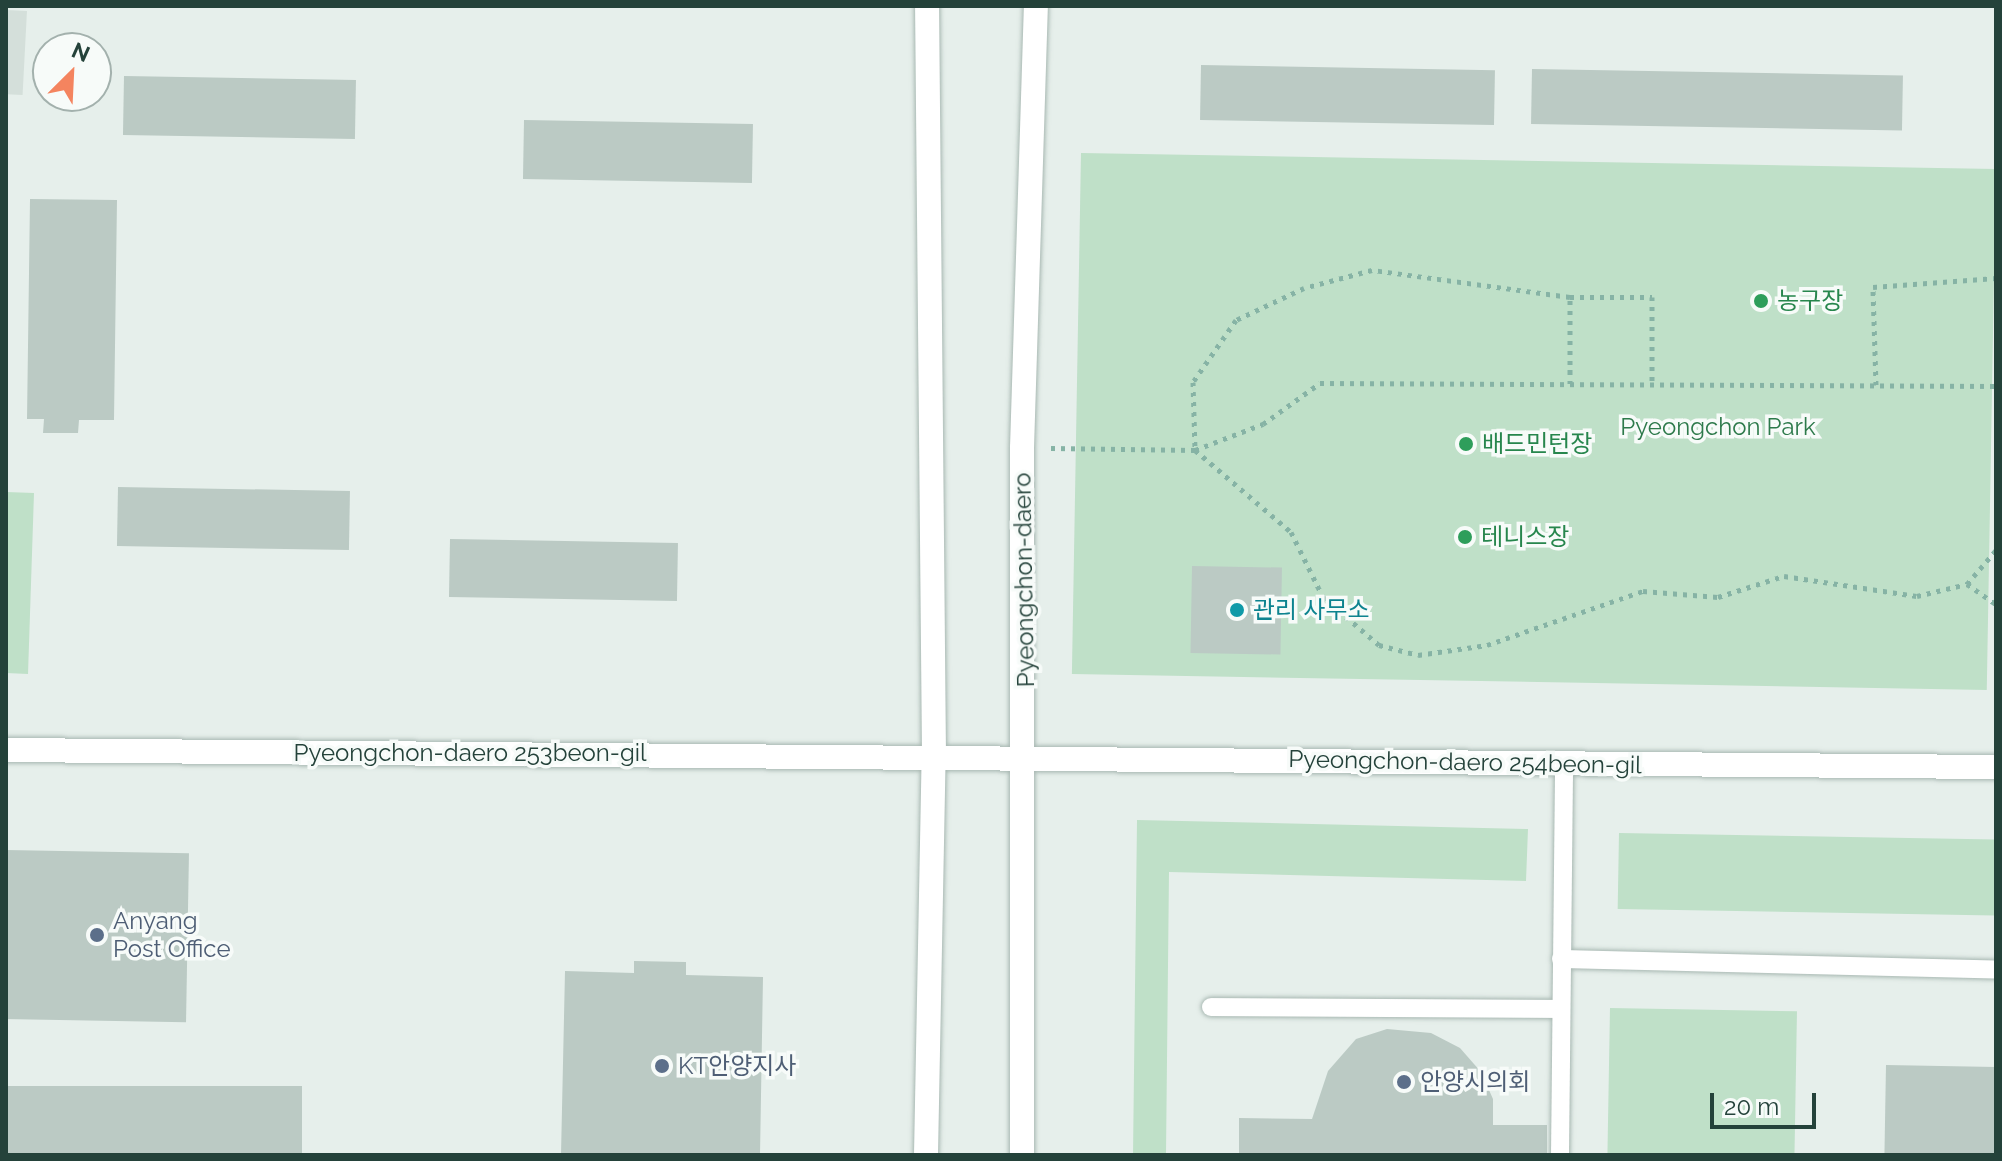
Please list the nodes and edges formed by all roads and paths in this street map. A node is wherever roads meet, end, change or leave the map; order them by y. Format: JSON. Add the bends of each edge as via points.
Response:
{"nodes":[{"id":1,"x":927,"y":6,"type":"edge"},
{"id":2,"x":1036,"y":6,"type":"edge"},
{"id":3,"x":1996,"y":278,"type":"edge"},
{"id":4,"x":1570,"y":297,"type":"junction"},
{"id":5,"x":1570,"y":384,"type":"junction"},
{"id":6,"x":1652,"y":384,"type":"junction"},
{"id":7,"x":1876,"y":385,"type":"junction"},
{"id":8,"x":1996,"y":386,"type":"edge"},
{"id":9,"x":1022,"y":448,"type":"junction"},
{"id":10,"x":1195,"y":450,"type":"junction"},
{"id":11,"x":1996,"y":550,"type":"edge"},
{"id":12,"x":1967,"y":584,"type":"junction"},
{"id":13,"x":1996,"y":604,"type":"edge"},
{"id":14,"x":6,"y":750,"type":"edge"},
{"id":15,"x":934,"y":756,"type":"junction"},
{"id":16,"x":1026,"y":757,"type":"junction"},
{"id":17,"x":1564,"y":763,"type":"junction"},
{"id":18,"x":1996,"y":767,"type":"edge"},
{"id":19,"x":1561,"y":959,"type":"junction"},
{"id":20,"x":1996,"y":970,"type":"edge"},
{"id":21,"x":1211,"y":1007,"type":"dead end"},
{"id":22,"x":1561,"y":1009,"type":"junction"},
{"id":23,"x":926,"y":1155,"type":"edge"},
{"id":24,"x":1022,"y":1155,"type":"edge"},
{"id":25,"x":1560,"y":1155,"type":"edge"}],
"edges":[{"from":1,"to":15,"type":"street"},
{"from":2,"to":9,"type":"street","name":"Pyeongchon-daero"},
{"from":3,"to":7,"type":"path","via":[[1873,287]]},
{"from":4,"to":5,"type":"path"},
{"from":4,"to":6,"type":"path","via":[[1652,297]]},
{"from":4,"to":10,"type":"path","via":[[1372,270],[1304,288],[1236,320],[1193,382]]},
{"from":5,"to":6,"type":"path"},
{"from":5,"to":10,"type":"path","via":[[1320,383],[1263,424]]},
{"from":6,"to":7,"type":"path"},
{"from":7,"to":8,"type":"path"},
{"from":9,"to":10,"type":"path"},
{"from":9,"to":16,"type":"street","name":"Pyeongchon-daero"},
{"from":10,"to":12,"type":"path","via":[[1291,532],[1323,597],[1379,645],[1418,655],[1487,645],[1643,591],[1718,597],[1784,576],[1917,596]]},
{"from":11,"to":12,"type":"path"},
{"from":12,"to":13,"type":"path"},
{"from":14,"to":15,"type":"street","name":"Pyeongchon-daero 253beon-gil"},
{"from":15,"to":16,"type":"street","name":"Pyeongchon-daero 254beon-gil"},
{"from":15,"to":23,"type":"street"},
{"from":16,"to":17,"type":"street","name":"Pyeongchon-daero 254beon-gil"},
{"from":16,"to":24,"type":"street","name":"Pyeongchon-daero"},
{"from":17,"to":18,"type":"street","name":"Pyeongchon-daero 254beon-gil"},
{"from":17,"to":19,"type":"lane"},
{"from":19,"to":20,"type":"lane"},
{"from":19,"to":22,"type":"lane"},
{"from":21,"to":22,"type":"lane"},
{"from":22,"to":25,"type":"lane"}]}
